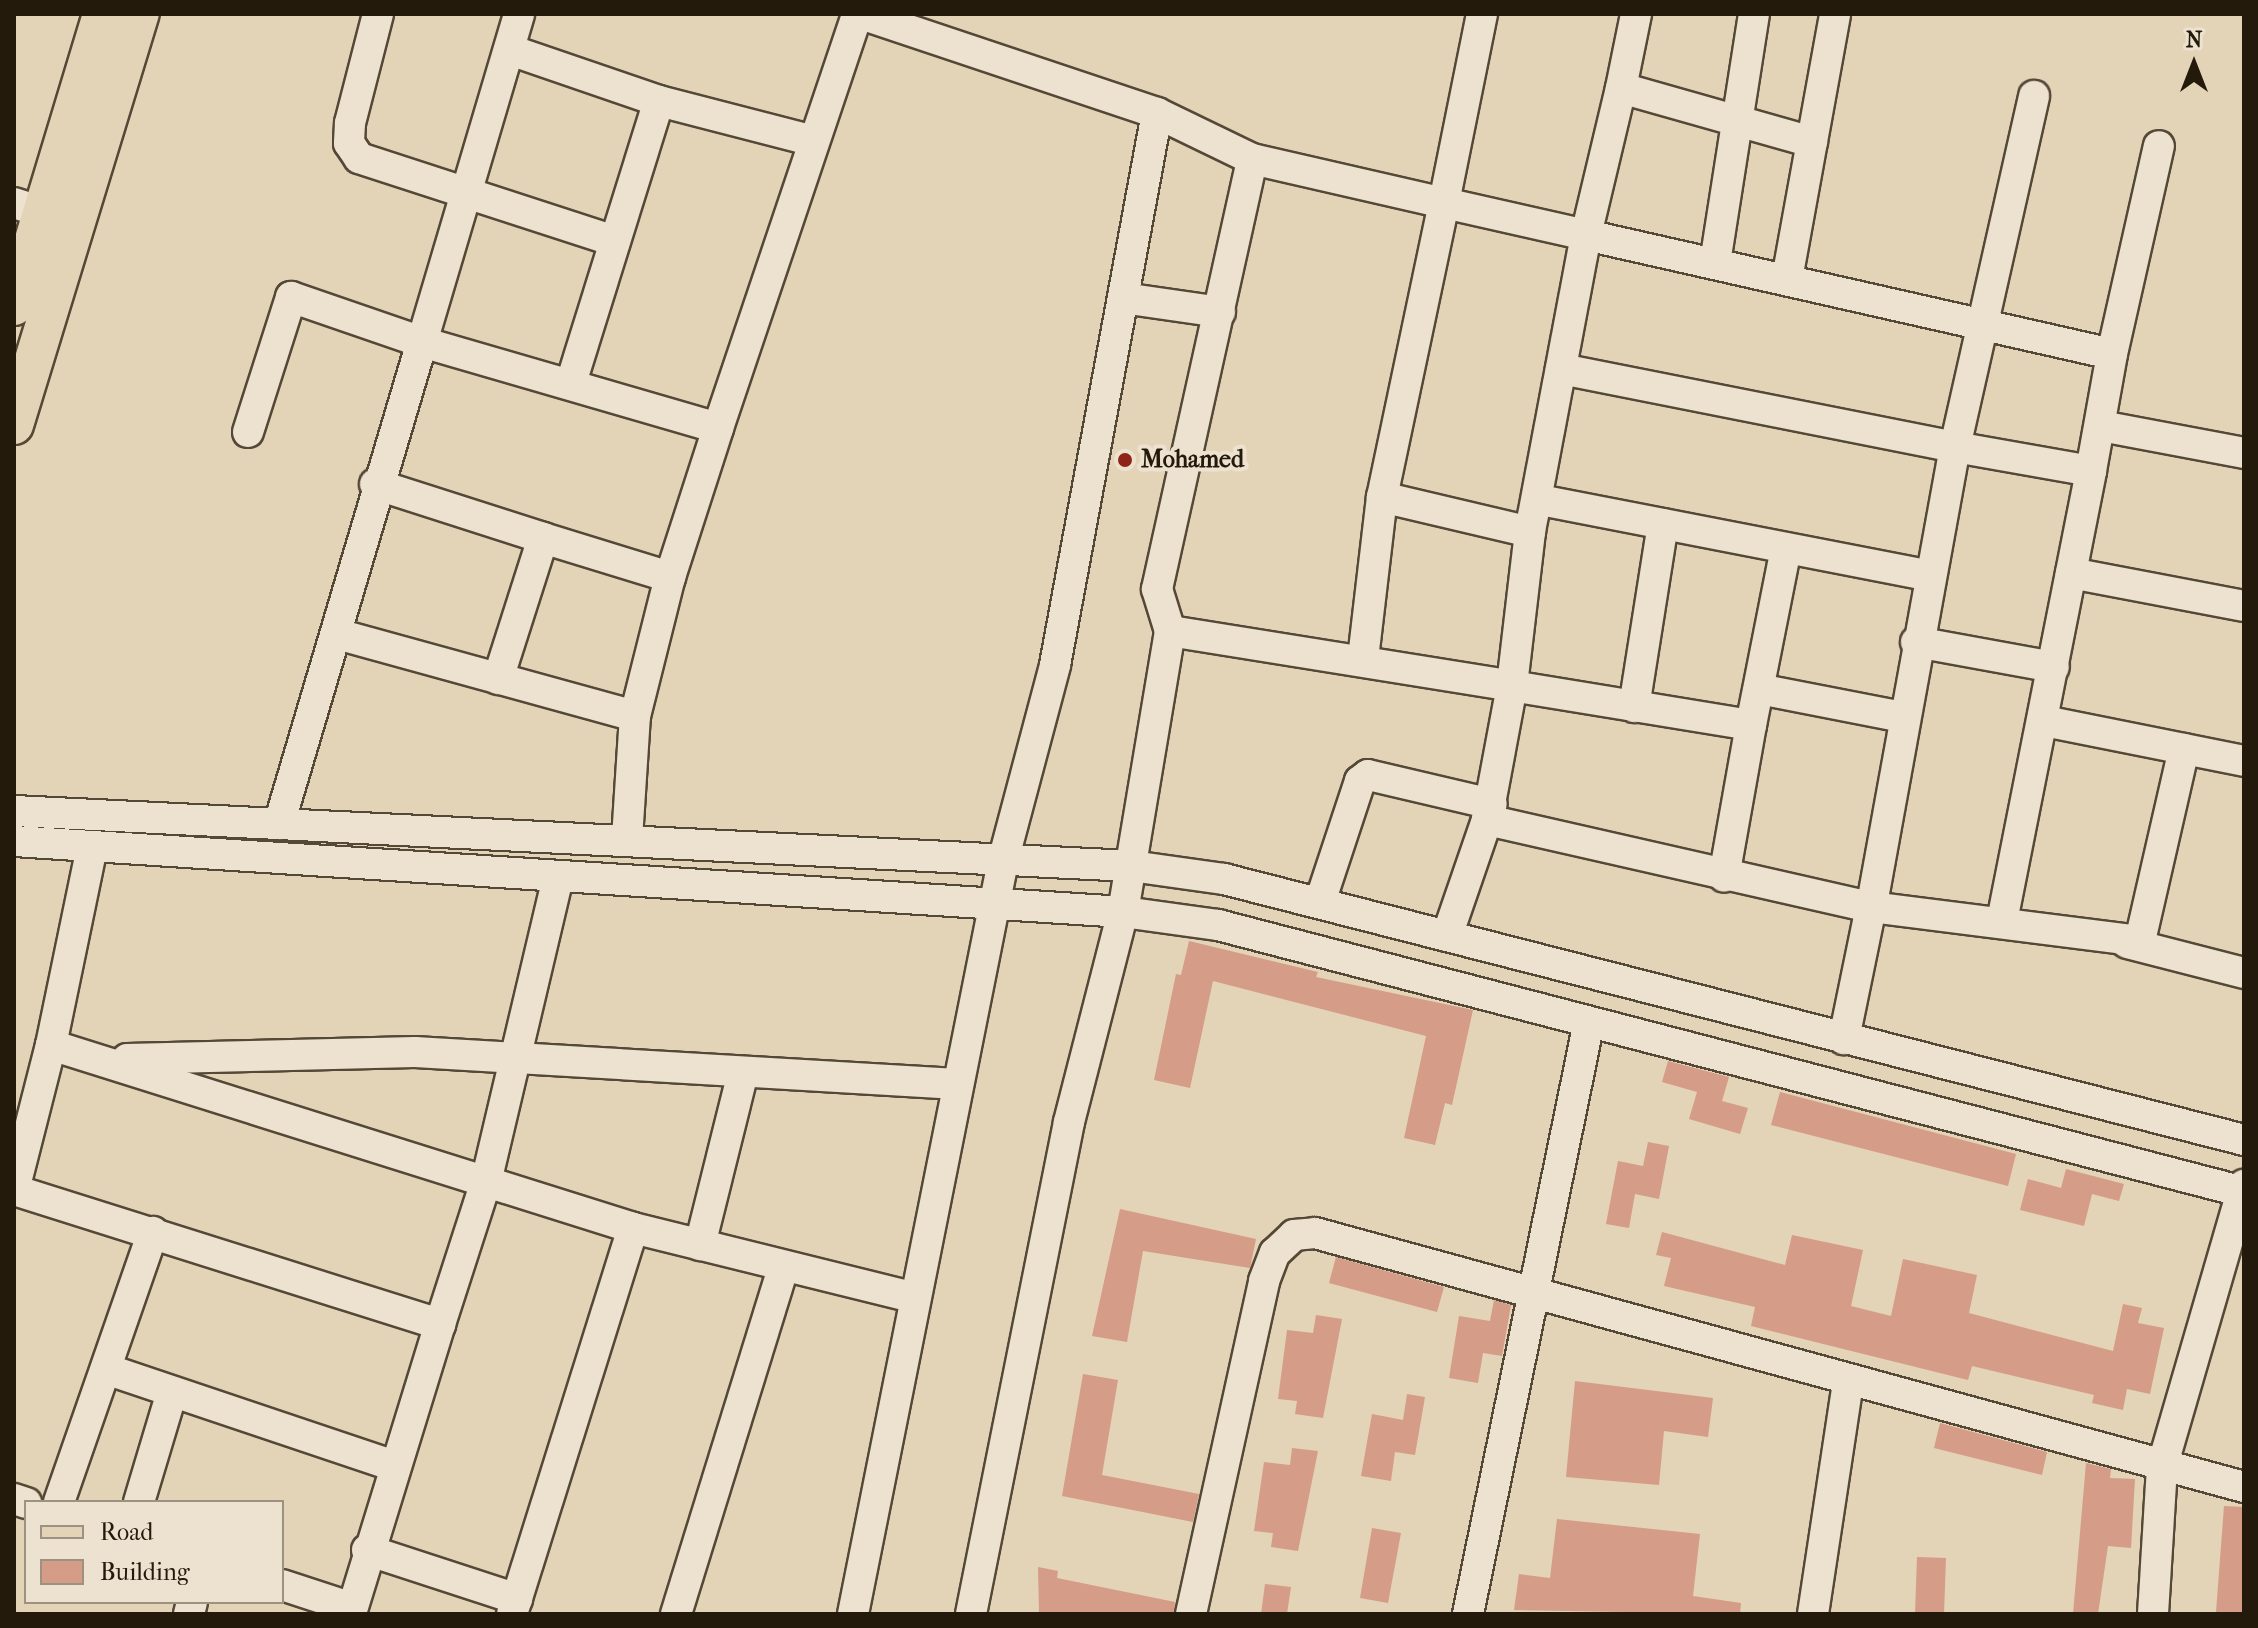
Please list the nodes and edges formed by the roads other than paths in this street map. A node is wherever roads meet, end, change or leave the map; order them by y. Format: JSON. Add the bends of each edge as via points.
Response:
{"nodes":[{"id":1,"x":102,"y":14,"type":"edge"},
{"id":2,"x":140,"y":14,"type":"edge"},
{"id":3,"x":378,"y":14,"type":"edge"},
{"id":4,"x":519,"y":14,"type":"edge"},
{"id":5,"x":859,"y":14,"type":"edge"},
{"id":6,"x":1482,"y":14,"type":"edge"},
{"id":7,"x":1636,"y":14,"type":"edge"},
{"id":8,"x":1754,"y":14,"type":"edge"},
{"id":9,"x":1835,"y":14,"type":"edge"},
{"id":10,"x":510,"y":50,"type":"junction"},
{"id":11,"x":1621,"y":88,"type":"junction"},
{"id":12,"x":2034,"y":96,"type":"dead end"},
{"id":13,"x":659,"y":101,"type":"junction"},
{"id":14,"x":1157,"y":113,"type":"junction"},
{"id":15,"x":1736,"y":117,"type":"junction"},
{"id":16,"x":810,"y":140,"type":"junction"},
{"id":17,"x":1812,"y":142,"type":"junction"},
{"id":18,"x":2159,"y":146,"type":"dead end"},
{"id":19,"x":1252,"y":159,"type":"junction"},
{"id":20,"x":464,"y":195,"type":"junction"},
{"id":21,"x":1444,"y":203,"type":"junction"},
{"id":22,"x":28,"y":208,"type":"edge"},
{"id":23,"x":1586,"y":235,"type":"junction"},
{"id":24,"x":615,"y":241,"type":"junction"},
{"id":25,"x":1715,"y":263,"type":"junction"},
{"id":26,"x":1787,"y":279,"type":"junction"},
{"id":27,"x":1123,"y":298,"type":"junction"},
{"id":28,"x":14,"y":306,"type":"edge"},
{"id":29,"x":1220,"y":312,"type":"junction"},
{"id":30,"x":1984,"y":323,"type":"junction"},
{"id":31,"x":422,"y":342,"type":"junction"},
{"id":32,"x":2112,"y":354,"type":"junction"},
{"id":33,"x":1561,"y":369,"type":"junction"},
{"id":34,"x":571,"y":383,"type":"junction"},
{"id":35,"x":14,"y":425,"type":"edge"},
{"id":36,"x":2101,"y":426,"type":"junction"},
{"id":37,"x":718,"y":428,"type":"junction"},
{"id":38,"x":248,"y":432,"type":"dead end"},
{"id":39,"x":1955,"y":447,"type":"junction"},
{"id":40,"x":2244,"y":453,"type":"edge"},
{"id":41,"x":2091,"y":471,"type":"junction"},
{"id":42,"x":375,"y":484,"type":"junction"},
{"id":43,"x":1382,"y":497,"type":"junction"},
{"id":44,"x":1540,"y":500,"type":"junction"},
{"id":45,"x":1663,"y":524,"type":"junction"},
{"id":46,"x":1530,"y":532,"type":"junction"},
{"id":47,"x":543,"y":538,"type":"junction"},
{"id":48,"x":1786,"y":548,"type":"junction"},
{"id":49,"x":2071,"y":573,"type":"junction"},
{"id":50,"x":1927,"y":575,"type":"junction"},
{"id":51,"x":670,"y":577,"type":"junction"},
{"id":52,"x":2244,"y":606,"type":"edge"},
{"id":53,"x":1170,"y":631,"type":"junction"},
{"id":54,"x":337,"y":634,"type":"junction"},
{"id":55,"x":1916,"y":642,"type":"junction"},
{"id":56,"x":1363,"y":659,"type":"junction"},
{"id":57,"x":2054,"y":667,"type":"junction"},
{"id":58,"x":498,"y":679,"type":"junction"},
{"id":59,"x":1512,"y":686,"type":"junction"},
{"id":60,"x":1759,"y":689,"type":"junction"},
{"id":61,"x":1634,"y":707,"type":"junction"},
{"id":62,"x":635,"y":716,"type":"junction"},
{"id":63,"x":1903,"y":717,"type":"junction"},
{"id":64,"x":2044,"y":721,"type":"junction"},
{"id":65,"x":1751,"y":725,"type":"junction"},
{"id":66,"x":2184,"y":749,"type":"junction"},
{"id":67,"x":2244,"y":761,"type":"edge"},
{"id":68,"x":14,"y":811,"type":"edge"},
{"id":69,"x":1490,"y":812,"type":"junction"},
{"id":70,"x":279,"y":824,"type":"junction"},
{"id":71,"x":627,"y":839,"type":"junction"},
{"id":72,"x":14,"y":841,"type":"edge"},
{"id":73,"x":92,"y":847,"type":"junction"},
{"id":74,"x":1003,"y":861,"type":"junction"},
{"id":75,"x":1131,"y":866,"type":"junction"},
{"id":76,"x":558,"y":877,"type":"junction"},
{"id":77,"x":1724,"y":877,"type":"junction"},
{"id":78,"x":1321,"y":899,"type":"junction"},
{"id":79,"x":995,"y":904,"type":"junction"},
{"id":80,"x":1871,"y":907,"type":"junction"},
{"id":81,"x":1123,"y":912,"type":"junction"},
{"id":82,"x":2002,"y":921,"type":"junction"},
{"id":83,"x":1447,"y":936,"type":"junction"},
{"id":84,"x":2127,"y":943,"type":"junction"},
{"id":85,"x":2244,"y":973,"type":"edge"},
{"id":86,"x":1589,"y":1022,"type":"junction"},
{"id":87,"x":1844,"y":1039,"type":"junction"},
{"id":88,"x":51,"y":1045,"type":"junction"},
{"id":89,"x":512,"y":1058,"type":"junction"},
{"id":90,"x":101,"y":1059,"type":"junction"},
{"id":91,"x":743,"y":1072,"type":"junction"},
{"id":92,"x":957,"y":1084,"type":"junction"},
{"id":93,"x":2244,"y":1140,"type":"edge"},
{"id":94,"x":486,"y":1182,"type":"junction"},
{"id":95,"x":14,"y":1190,"type":"edge"},
{"id":96,"x":2243,"y":1190,"type":"edge"},
{"id":97,"x":633,"y":1228,"type":"junction"},
{"id":98,"x":153,"y":1232,"type":"junction"},
{"id":99,"x":700,"y":1245,"type":"junction"},
{"id":100,"x":784,"y":1266,"type":"junction"},
{"id":101,"x":1529,"y":1292,"type":"junction"},
{"id":102,"x":915,"y":1298,"type":"junction"},
{"id":103,"x":440,"y":1324,"type":"junction"},
{"id":104,"x":106,"y":1369,"type":"junction"},
{"id":105,"x":1848,"y":1383,"type":"junction"},
{"id":106,"x":172,"y":1392,"type":"junction"},
{"id":107,"x":395,"y":1466,"type":"junction"},
{"id":108,"x":2162,"y":1467,"type":"junction"},
{"id":109,"x":2244,"y":1487,"type":"edge"},
{"id":110,"x":60,"y":1500,"type":"edge"},
{"id":111,"x":140,"y":1500,"type":"edge"},
{"id":112,"x":367,"y":1550,"type":"junction"},
{"id":113,"x":284,"y":1586,"type":"edge"},
{"id":114,"x":515,"y":1606,"type":"edge"},
{"id":115,"x":352,"y":1611,"type":"edge"},
{"id":116,"x":676,"y":1614,"type":"edge"},
{"id":117,"x":853,"y":1614,"type":"edge"},
{"id":118,"x":971,"y":1614,"type":"edge"},
{"id":119,"x":1191,"y":1614,"type":"edge"},
{"id":120,"x":1468,"y":1614,"type":"edge"},
{"id":121,"x":1813,"y":1614,"type":"edge"},
{"id":122,"x":2153,"y":1614,"type":"edge"}],
"edges":[{"from":1,"to":22,"type":"main road"},
{"from":2,"to":35,"type":"main road"},
{"from":3,"to":20,"type":"street","via":[[349,143],[359,158]]},
{"from":4,"to":10,"type":"street"},
{"from":5,"to":14,"type":"street"},
{"from":5,"to":16,"type":"street"},
{"from":6,"to":21,"type":"street"},
{"from":7,"to":11,"type":"street"},
{"from":8,"to":15,"type":"street"},
{"from":9,"to":17,"type":"street"},
{"from":10,"to":13,"type":"street"},
{"from":10,"to":20,"type":"street"},
{"from":11,"to":15,"type":"street"},
{"from":11,"to":23,"type":"street"},
{"from":12,"to":30,"type":"street"},
{"from":13,"to":16,"type":"street"},
{"from":13,"to":24,"type":"street"},
{"from":14,"to":19,"type":"street"},
{"from":14,"to":27,"type":"street"},
{"from":15,"to":17,"type":"street"},
{"from":15,"to":25,"type":"street"},
{"from":16,"to":37,"type":"street"},
{"from":17,"to":26,"type":"street"},
{"from":18,"to":32,"type":"street"},
{"from":19,"to":21,"type":"street"},
{"from":19,"to":29,"type":"street"},
{"from":20,"to":24,"type":"street"},
{"from":20,"to":31,"type":"street"},
{"from":21,"to":23,"type":"street"},
{"from":21,"to":43,"type":"street"},
{"from":22,"to":28,"type":"main road"},
{"from":23,"to":25,"type":"street"},
{"from":23,"to":33,"type":"street"},
{"from":24,"to":34,"type":"street"},
{"from":25,"to":26,"type":"street"},
{"from":26,"to":30,"type":"street"},
{"from":27,"to":29,"type":"street"},
{"from":27,"to":74,"type":"street","via":[[1055,665]]},
{"from":29,"to":53,"type":"street","via":[[1157,589]]},
{"from":30,"to":32,"type":"street"},
{"from":30,"to":39,"type":"street"},
{"from":31,"to":34,"type":"street"},
{"from":31,"to":38,"type":"street","via":[[291,297]]},
{"from":31,"to":42,"type":"street"},
{"from":32,"to":36,"type":"street"},
{"from":33,"to":39,"type":"street"},
{"from":33,"to":44,"type":"street"},
{"from":34,"to":37,"type":"street"},
{"from":36,"to":40,"type":"street"},
{"from":36,"to":41,"type":"street"},
{"from":37,"to":51,"type":"street"},
{"from":39,"to":41,"type":"street"},
{"from":39,"to":50,"type":"street"},
{"from":41,"to":49,"type":"street"},
{"from":42,"to":47,"type":"street"},
{"from":42,"to":54,"type":"street"},
{"from":43,"to":46,"type":"street"},
{"from":43,"to":56,"type":"street"},
{"from":44,"to":45,"type":"street"},
{"from":44,"to":46,"type":"street"},
{"from":45,"to":48,"type":"street"},
{"from":45,"to":61,"type":"street"},
{"from":46,"to":59,"type":"street"},
{"from":47,"to":51,"type":"street"},
{"from":47,"to":58,"type":"street"},
{"from":48,"to":50,"type":"street"},
{"from":48,"to":60,"type":"street"},
{"from":49,"to":52,"type":"street"},
{"from":49,"to":57,"type":"street"},
{"from":50,"to":55,"type":"street"},
{"from":51,"to":62,"type":"street"},
{"from":53,"to":56,"type":"street"},
{"from":53,"to":75,"type":"street"},
{"from":54,"to":58,"type":"street"},
{"from":54,"to":70,"type":"street"},
{"from":55,"to":57,"type":"street"},
{"from":55,"to":63,"type":"street"},
{"from":56,"to":59,"type":"street"},
{"from":57,"to":64,"type":"street"},
{"from":58,"to":62,"type":"street"},
{"from":59,"to":61,"type":"street"},
{"from":59,"to":69,"type":"street"},
{"from":60,"to":63,"type":"street"},
{"from":60,"to":65,"type":"street"},
{"from":61,"to":65,"type":"street"},
{"from":62,"to":71,"type":"street"},
{"from":63,"to":80,"type":"street"},
{"from":64,"to":66,"type":"street"},
{"from":64,"to":82,"type":"street"},
{"from":65,"to":77,"type":"street"},
{"from":66,"to":67,"type":"street"},
{"from":66,"to":84,"type":"street","via":[[2146,932],[2140,941]]},
{"from":68,"to":70,"type":"street"},
{"from":69,"to":77,"type":"street"},
{"from":69,"to":78,"type":"street","via":[[1368,775],[1360,781]]},
{"from":69,"to":83,"type":"street"},
{"from":70,"to":71,"type":"street"},
{"from":71,"to":74,"type":"street"},
{"from":72,"to":73,"type":"street"},
{"from":73,"to":76,"type":"street"},
{"from":73,"to":88,"type":"street"},
{"from":74,"to":75,"type":"street"},
{"from":74,"to":79,"type":"street"},
{"from":75,"to":78,"type":"street"},
{"from":75,"to":81,"type":"street"},
{"from":76,"to":79,"type":"street"},
{"from":76,"to":89,"type":"street"},
{"from":77,"to":80,"type":"street"},
{"from":78,"to":83,"type":"street"},
{"from":79,"to":81,"type":"street"},
{"from":79,"to":92,"type":"street"},
{"from":80,"to":82,"type":"street"},
{"from":80,"to":87,"type":"street"},
{"from":81,"to":86,"type":"street","via":[[1264,934]]},
{"from":81,"to":118,"type":"street","via":[[1069,1122]]},
{"from":82,"to":84,"type":"street"},
{"from":83,"to":87,"type":"street"},
{"from":84,"to":85,"type":"street"},
{"from":86,"to":96,"type":"street"},
{"from":86,"to":101,"type":"street"},
{"from":87,"to":93,"type":"street"},
{"from":88,"to":90,"type":"street"},
{"from":88,"to":95,"type":"street"},
{"from":89,"to":90,"type":"street","via":[[415,1052]]},
{"from":89,"to":91,"type":"street"},
{"from":89,"to":94,"type":"street"},
{"from":90,"to":94,"type":"street"},
{"from":91,"to":92,"type":"street"},
{"from":91,"to":99,"type":"street"},
{"from":92,"to":102,"type":"street"},
{"from":94,"to":97,"type":"street"},
{"from":94,"to":103,"type":"street"},
{"from":95,"to":98,"type":"street"},
{"from":96,"to":108,"type":"street"},
{"from":97,"to":99,"type":"street"},
{"from":97,"to":114,"type":"street"},
{"from":98,"to":103,"type":"street"},
{"from":98,"to":104,"type":"street"},
{"from":99,"to":100,"type":"street"},
{"from":100,"to":102,"type":"street"},
{"from":100,"to":116,"type":"street"},
{"from":101,"to":105,"type":"street"},
{"from":101,"to":119,"type":"street","via":[[1315,1233],[1294,1235],[1275,1253],[1264,1281]]},
{"from":101,"to":120,"type":"street"},
{"from":102,"to":117,"type":"street"},
{"from":103,"to":107,"type":"street"},
{"from":104,"to":106,"type":"street"},
{"from":104,"to":110,"type":"street"},
{"from":105,"to":108,"type":"street"},
{"from":105,"to":121,"type":"street"},
{"from":106,"to":107,"type":"street"},
{"from":106,"to":111,"type":"street"},
{"from":107,"to":112,"type":"street"},
{"from":108,"to":109,"type":"street"},
{"from":108,"to":122,"type":"street"},
{"from":112,"to":114,"type":"street"},
{"from":112,"to":115,"type":"street"},
{"from":113,"to":115,"type":"street"}]}
